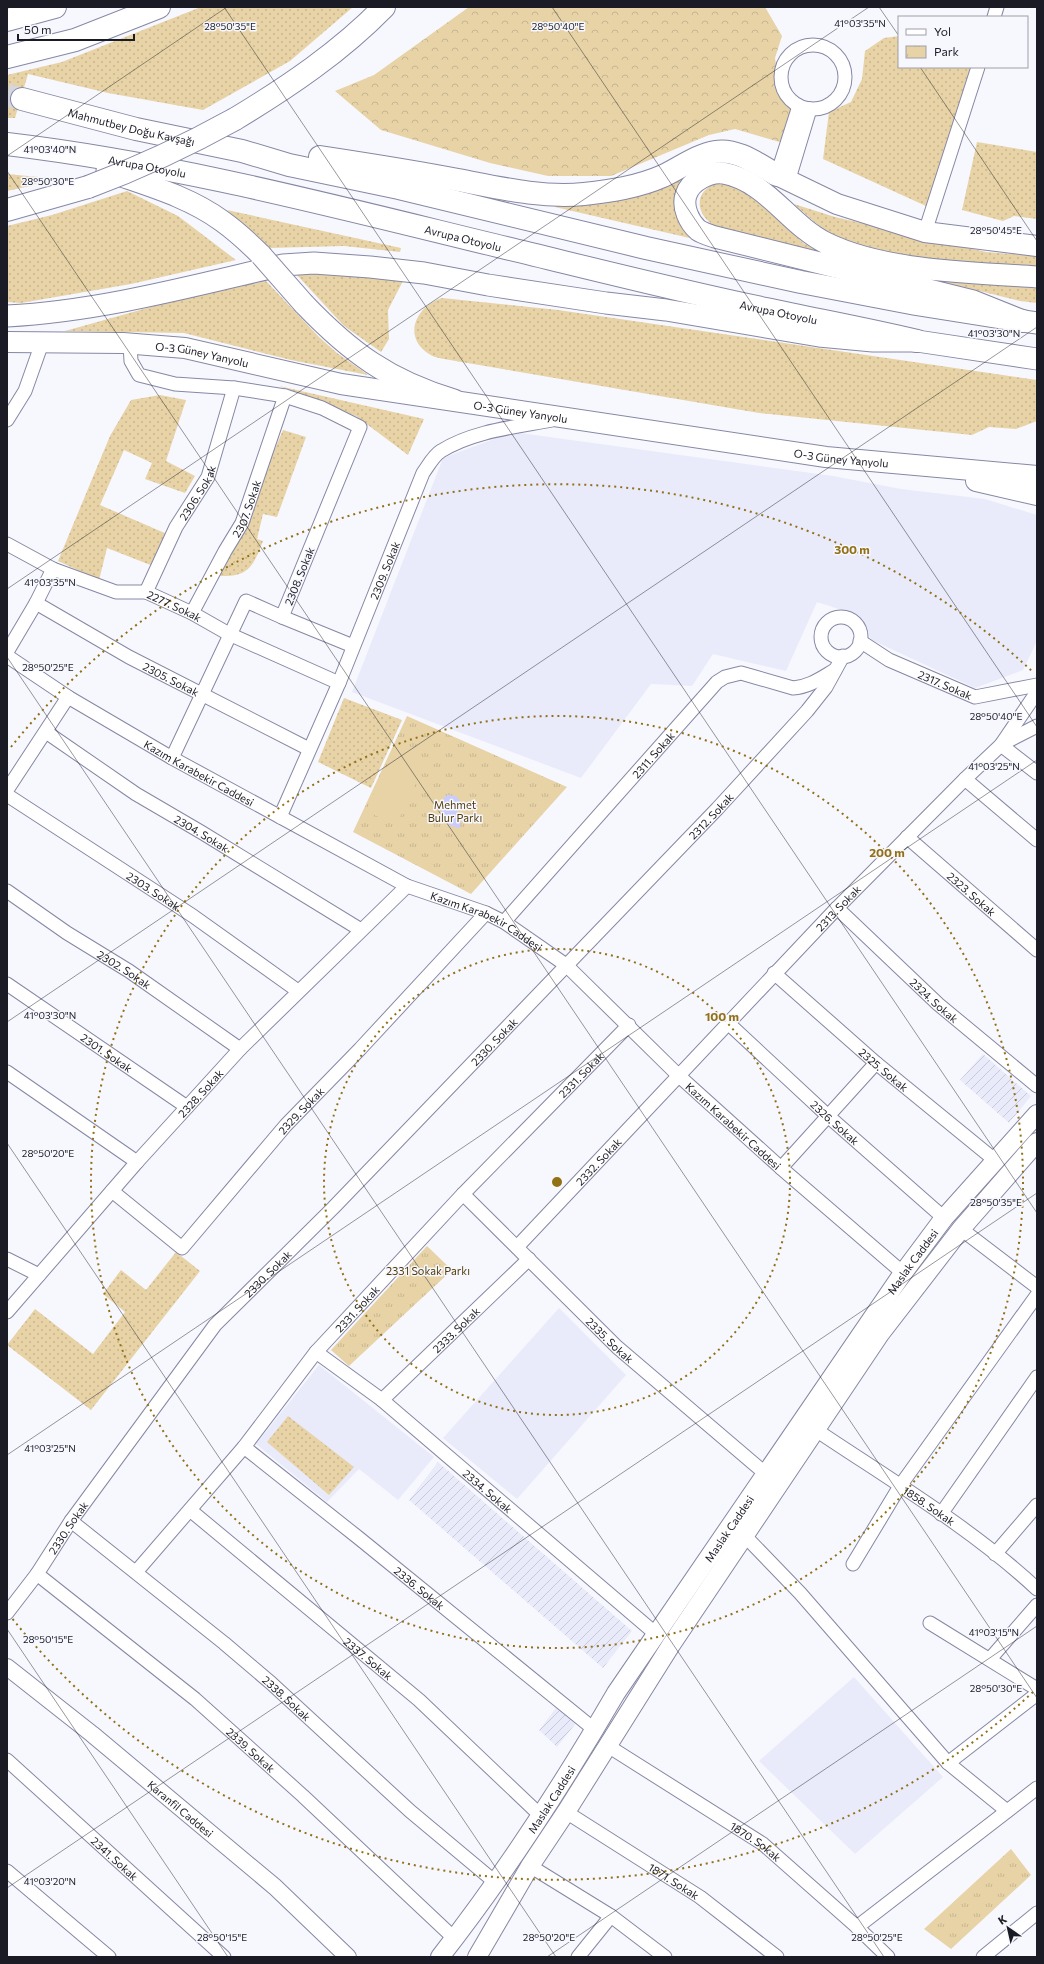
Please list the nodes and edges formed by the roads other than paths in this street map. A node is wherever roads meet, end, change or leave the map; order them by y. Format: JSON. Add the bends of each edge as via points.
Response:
{"nodes":[{"id":1,"x":55,"y":7,"type":"edge"},
{"id":2,"x":159,"y":7,"type":"edge"},
{"id":3,"x":384,"y":7,"type":"edge"},
{"id":4,"x":7,"y":20,"type":"edge"},
{"id":5,"x":7,"y":57,"type":"edge"},
{"id":6,"x":978,"y":68,"type":"edge"},
{"id":7,"x":22,"y":99,"type":"tunnel mouth"},
{"id":8,"x":804,"y":107,"type":"junction"},
{"id":9,"x":7,"y":144,"type":"edge"},
{"id":10,"x":50,"y":149,"type":"junction"},
{"id":11,"x":242,"y":151,"type":"junction"},
{"id":12,"x":782,"y":179,"type":"junction"},
{"id":13,"x":7,"y":210,"type":"edge"},
{"id":14,"x":925,"y":232,"type":"junction"},
{"id":15,"x":1037,"y":246,"type":"edge"},
{"id":16,"x":1037,"y":277,"type":"edge"},
{"id":17,"x":7,"y":316,"type":"edge"},
{"id":18,"x":1030,"y":322,"type":"edge"},
{"id":19,"x":917,"y":341,"type":"junction"},
{"id":20,"x":7,"y":342,"type":"edge"},
{"id":21,"x":42,"y":343,"type":"junction"},
{"id":22,"x":130,"y":344,"type":"junction"},
{"id":23,"x":1032,"y":359,"type":"edge"},
{"id":24,"x":234,"y":388,"type":"junction"},
{"id":25,"x":284,"y":396,"type":"junction"},
{"id":26,"x":454,"y":400,"type":"junction"},
{"id":27,"x":569,"y":418,"type":"junction"},
{"id":28,"x":7,"y":420,"type":"edge"},
{"id":29,"x":899,"y":463,"type":"junction"},
{"id":30,"x":1037,"y":476,"type":"edge"},
{"id":31,"x":1037,"y":495,"type":"edge"},
{"id":32,"x":7,"y":544,"type":"edge"},
{"id":33,"x":53,"y":569,"type":"junction"},
{"id":34,"x":146,"y":592,"type":"junction"},
{"id":35,"x":36,"y":604,"type":"junction"},
{"id":36,"x":192,"y":613,"type":"junction"},
{"id":37,"x":282,"y":617,"type":"junction"},
{"id":38,"x":229,"y":634,"type":"junction"},
{"id":39,"x":860,"y":641,"type":"junction"},
{"id":40,"x":353,"y":646,"type":"junction"},
{"id":41,"x":7,"y":652,"type":"edge"},
{"id":42,"x":7,"y":656,"type":"edge"},
{"id":43,"x":843,"y":656,"type":"junction"},
{"id":44,"x":835,"y":670,"type":"junction"},
{"id":45,"x":339,"y":683,"type":"junction"},
{"id":46,"x":1037,"y":685,"type":"edge"},
{"id":47,"x":800,"y":688,"type":"junction"},
{"id":48,"x":1037,"y":692,"type":"edge"},
{"id":49,"x":200,"y":695,"type":"junction"},
{"id":50,"x":68,"y":697,"type":"junction"},
{"id":51,"x":807,"y":711,"type":"junction"},
{"id":52,"x":1037,"y":726,"type":"edge"},
{"id":53,"x":46,"y":732,"type":"junction"},
{"id":54,"x":1001,"y":745,"type":"junction"},
{"id":55,"x":309,"y":750,"type":"junction"},
{"id":56,"x":172,"y":758,"type":"junction"},
{"id":57,"x":1037,"y":774,"type":"edge"},
{"id":58,"x":965,"y":778,"type":"junction"},
{"id":59,"x":7,"y":790,"type":"edge"},
{"id":60,"x":7,"y":795,"type":"edge"},
{"id":61,"x":280,"y":816,"type":"junction"},
{"id":62,"x":906,"y":837,"type":"junction"},
{"id":63,"x":1037,"y":840,"type":"edge"},
{"id":64,"x":407,"y":886,"type":"junction"},
{"id":65,"x":7,"y":891,"type":"edge"},
{"id":66,"x":837,"y":908,"type":"junction"},
{"id":67,"x":486,"y":913,"type":"junction"},
{"id":68,"x":504,"y":922,"type":"junction"},
{"id":69,"x":361,"y":930,"type":"junction"},
{"id":70,"x":1037,"y":950,"type":"edge"},
{"id":71,"x":566,"y":965,"type":"junction"},
{"id":72,"x":774,"y":973,"type":"junction"},
{"id":73,"x":7,"y":984,"type":"edge"},
{"id":74,"x":298,"y":991,"type":"junction"},
{"id":75,"x":728,"y":1023,"type":"junction"},
{"id":76,"x":628,"y":1024,"type":"junction"},
{"id":77,"x":240,"y":1049,"type":"junction"},
{"id":78,"x":876,"y":1063,"type":"junction"},
{"id":79,"x":7,"y":1072,"type":"edge"},
{"id":80,"x":679,"y":1076,"type":"junction"},
{"id":81,"x":1037,"y":1086,"type":"edge"},
{"id":82,"x":186,"y":1107,"type":"junction"},
{"id":83,"x":1037,"y":1114,"type":"edge"},
{"id":84,"x":828,"y":1116,"type":"junction"},
{"id":85,"x":1037,"y":1142,"type":"edge"},
{"id":86,"x":996,"y":1161,"type":"junction"},
{"id":87,"x":137,"y":1162,"type":"junction"},
{"id":88,"x":781,"y":1168,"type":"junction"},
{"id":89,"x":112,"y":1191,"type":"junction"},
{"id":90,"x":463,"y":1194,"type":"junction"},
{"id":91,"x":944,"y":1218,"type":"junction"},
{"id":92,"x":961,"y":1229,"type":"junction"},
{"id":93,"x":516,"y":1247,"type":"junction"},
{"id":94,"x":7,"y":1259,"type":"edge"},
{"id":95,"x":529,"y":1259,"type":"junction"},
{"id":96,"x":903,"y":1273,"type":"junction"},
{"id":97,"x":39,"y":1276,"type":"junction"},
{"id":98,"x":1037,"y":1287,"type":"edge"},
{"id":99,"x":1037,"y":1295,"type":"edge"},
{"id":100,"x":7,"y":1312,"type":"edge"},
{"id":101,"x":316,"y":1352,"type":"junction"},
{"id":102,"x":1037,"y":1377,"type":"edge"},
{"id":103,"x":382,"y":1400,"type":"junction"},
{"id":104,"x":816,"y":1430,"type":"junction"},
{"id":105,"x":244,"y":1447,"type":"junction"},
{"id":106,"x":766,"y":1474,"type":"junction"},
{"id":107,"x":900,"y":1486,"type":"junction"},
{"id":108,"x":1037,"y":1505,"type":"edge"},
{"id":109,"x":190,"y":1510,"type":"junction"},
{"id":110,"x":941,"y":1514,"type":"junction"},
{"id":111,"x":71,"y":1521,"type":"junction"},
{"id":112,"x":745,"y":1536,"type":"junction"},
{"id":113,"x":995,"y":1554,"type":"junction"},
{"id":114,"x":853,"y":1564,"type":"dead end"},
{"id":115,"x":136,"y":1572,"type":"junction"},
{"id":116,"x":36,"y":1574,"type":"junction"},
{"id":117,"x":1037,"y":1589,"type":"edge"},
{"id":118,"x":1037,"y":1605,"type":"edge"},
{"id":119,"x":7,"y":1613,"type":"edge"},
{"id":120,"x":930,"y":1623,"type":"dead end"},
{"id":121,"x":656,"y":1634,"type":"junction"},
{"id":122,"x":990,"y":1659,"type":"junction"},
{"id":123,"x":7,"y":1667,"type":"edge"},
{"id":124,"x":1037,"y":1689,"type":"edge"},
{"id":125,"x":1037,"y":1694,"type":"edge"},
{"id":126,"x":594,"y":1730,"type":"junction"},
{"id":127,"x":608,"y":1746,"type":"junction"},
{"id":128,"x":7,"y":1760,"type":"edge"},
{"id":129,"x":948,"y":1763,"type":"junction"},
{"id":130,"x":1037,"y":1788,"type":"edge"},
{"id":131,"x":1007,"y":1811,"type":"junction"},
{"id":132,"x":566,"y":1812,"type":"junction"},
{"id":133,"x":540,"y":1815,"type":"junction"},
{"id":134,"x":530,"y":1866,"type":"junction"},
{"id":135,"x":7,"y":1871,"type":"edge"},
{"id":136,"x":495,"y":1882,"type":"junction"},
{"id":137,"x":1037,"y":1913,"type":"edge"},
{"id":138,"x":611,"y":1916,"type":"junction"},
{"id":139,"x":857,"y":1927,"type":"junction"},
{"id":140,"x":455,"y":1939,"type":"junction"},
{"id":141,"x":217,"y":1955,"type":"edge"},
{"id":142,"x":109,"y":1957,"type":"edge"},
{"id":143,"x":348,"y":1957,"type":"edge"},
{"id":144,"x":440,"y":1957,"type":"edge"},
{"id":145,"x":477,"y":1957,"type":"edge"},
{"id":146,"x":578,"y":1957,"type":"edge"},
{"id":147,"x":665,"y":1957,"type":"edge"},
{"id":148,"x":777,"y":1957,"type":"edge"},
{"id":149,"x":888,"y":1957,"type":"edge"},
{"id":150,"x":983,"y":1957,"type":"edge"}],
"edges":[{"from":1,"to":4,"type":"highway"},
{"from":2,"to":5,"type":"highway","via":[[75,40]]},
{"from":3,"to":13,"type":"highway","bridge":true,"via":[[323,61],[276,95],[235,119],[168,154],[88,187]]},
{"from":6,"to":14,"type":"street"},
{"from":7,"to":11,"type":"highway","name":"Mahmutbey Doğu Kavşağı"},
{"from":8,"to":8,"type":"street","via":[[822,108],[833,102],[845,82],[840,58],[820,45],[796,49],[788,56],[782,67],[783,90],[790,99]]},
{"from":8,"to":12,"type":"street"},
{"from":9,"to":10,"type":"highway","name":"Avrupa Otoyolu"},
{"from":10,"to":19,"type":"highway","name":"Avrupa Otoyolu","via":[[228,182],[693,292]]},
{"from":10,"to":26,"type":"highway","bridge":true,"via":[[175,195],[222,220],[261,255],[304,304],[352,350],[388,374],[426,392]]},
{"from":11,"to":12,"type":"highway","via":[[282,151],[386,167],[502,190],[562,195],[635,187],[716,152],[732,153],[751,160]]},
{"from":11,"to":18,"type":"highway","via":[[289,165],[400,188],[646,248],[801,282]]},
{"from":12,"to":14,"type":"main road","via":[[837,204]]},
{"from":14,"to":15,"type":"main road"},
{"from":16,"to":18,"type":"highway","via":[[919,267],[842,250],[803,229],[774,200],[755,186],[721,173],[709,174],[696,181],[686,194],[685,206],[690,220],[699,231],[715,237],[972,301]]},
{"from":17,"to":19,"type":"highway","via":[[100,306],[283,265],[314,263],[424,273],[819,336],[873,341]]},
{"from":19,"to":23,"type":"highway"},
{"from":20,"to":21,"type":"main road","name":"O-3 Güney Yanyolu"},
{"from":21,"to":22,"type":"main road","name":"O-3 Güney Yanyolu"},
{"from":21,"to":28,"type":"street","via":[[25,391]]},
{"from":22,"to":24,"type":"street","via":[[131,361],[139,375],[175,384]]},
{"from":22,"to":26,"type":"main road","name":"O-3 Güney Yanyolu","via":[[185,348],[341,384]]},
{"from":24,"to":25,"type":"street"},
{"from":24,"to":34,"type":"street","name":"2306. Sokak","via":[[208,477],[176,527]]},
{"from":25,"to":36,"type":"street","name":"2307. Sokak","via":[[242,523]]},
{"from":25,"to":37,"type":"street","name":"2308. Sokak","via":[[322,408],[360,427]]},
{"from":26,"to":27,"type":"main road","name":"O-3 Güney Yanyolu"},
{"from":27,"to":29,"type":"main road","name":"O-3 Güney Yanyolu","via":[[826,458]]},
{"from":27,"to":40,"type":"street","name":"2309. Sokak","via":[[503,429],[440,451],[424,473]]},
{"from":29,"to":30,"type":"main road","name":"O-3 Güney Yanyolu"},
{"from":29,"to":31,"type":"main road","via":[[940,475],[989,483]]},
{"from":32,"to":33,"type":"street","name":"2277. Sokak"},
{"from":33,"to":34,"type":"street","name":"2277. Sokak","via":[[116,592]]},
{"from":33,"to":35,"type":"street"},
{"from":34,"to":36,"type":"street","name":"2277. Sokak"},
{"from":35,"to":41,"type":"street"},
{"from":35,"to":49,"type":"street","name":"2305. Sokak"},
{"from":36,"to":38,"type":"street","name":"2277. Sokak"},
{"from":37,"to":38,"type":"street","name":"2308. Sokak","via":[[246,602]]},
{"from":37,"to":40,"type":"street"},
{"from":38,"to":45,"type":"street","name":"2277. Sokak"},
{"from":38,"to":49,"type":"street","name":"2308. Sokak"},
{"from":39,"to":43,"type":"street","via":[[857,649]]},
{"from":39,"to":43,"type":"street","via":[[861,635],[855,623],[844,617],[831,620],[822,630],[822,643],[830,653]]},
{"from":39,"to":46,"type":"street","name":"2317. Sokak","via":[[889,660],[975,697]]},
{"from":40,"to":45,"type":"street","name":"2309. Sokak"},
{"from":42,"to":50,"type":"street","name":"Kazım Karabekir Caddesi"},
{"from":43,"to":44,"type":"street","name":"2312. Sokak"},
{"from":44,"to":47,"type":"street"},
{"from":44,"to":51,"type":"street","name":"2312. Sokak","via":[[826,687]]},
{"from":45,"to":55,"type":"street","name":"2309. Sokak"},
{"from":47,"to":51,"type":"street"},
{"from":47,"to":68,"type":"street","name":"2311. Sokak","via":[[741,673],[725,676],[717,682]]},
{"from":48,"to":54,"type":"street","name":"2313. Sokak"},
{"from":49,"to":55,"type":"street","name":"2305. Sokak"},
{"from":49,"to":56,"type":"street","name":"2308. Sokak"},
{"from":50,"to":53,"type":"street"},
{"from":50,"to":56,"type":"street","name":"Kazım Karabekir Caddesi"},
{"from":51,"to":71,"type":"street","name":"2312. Sokak","via":[[718,809]]},
{"from":52,"to":54,"type":"street","name":"2313. Sokak"},
{"from":53,"to":59,"type":"street"},
{"from":53,"to":69,"type":"street","name":"2304. Sokak","via":[[136,794]]},
{"from":54,"to":57,"type":"street"},
{"from":54,"to":58,"type":"street","name":"2313. Sokak"},
{"from":55,"to":61,"type":"street","name":"2309. Sokak"},
{"from":56,"to":61,"type":"street","name":"Kazım Karabekir Caddesi"},
{"from":58,"to":62,"type":"street","name":"2313. Sokak"},
{"from":58,"to":63,"type":"street"},
{"from":60,"to":74,"type":"street","name":"2303. Sokak","via":[[193,916]]},
{"from":61,"to":64,"type":"street","name":"Kazım Karabekir Caddesi"},
{"from":62,"to":66,"type":"street","name":"2313. Sokak"},
{"from":62,"to":70,"type":"street","name":"2323. Sokak"},
{"from":64,"to":67,"type":"street","name":"Kazım Karabekir Caddesi"},
{"from":64,"to":69,"type":"street","name":"2328. Sokak"},
{"from":65,"to":77,"type":"street","name":"2302. Sokak","via":[[67,933],[129,971]]},
{"from":66,"to":72,"type":"street","name":"2313. Sokak"},
{"from":66,"to":81,"type":"street","name":"2324. Sokak","via":[[938,1004]]},
{"from":67,"to":68,"type":"street","name":"Kazım Karabekir Caddesi"},
{"from":67,"to":89,"type":"street","name":"2329. Sokak","via":[[286,1125],[182,1248]]},
{"from":68,"to":71,"type":"street","name":"Kazım Karabekir Caddesi"},
{"from":69,"to":74,"type":"street","name":"2328. Sokak"},
{"from":71,"to":76,"type":"street","name":"Kazım Karabekir Caddesi"},
{"from":71,"to":111,"type":"street","name":"2330. Sokak","via":[[333,1208],[215,1325]]},
{"from":72,"to":75,"type":"street","name":"2313. Sokak"},
{"from":72,"to":78,"type":"street","name":"2325. Sokak"},
{"from":73,"to":82,"type":"street","name":"2301. Sokak"},
{"from":74,"to":77,"type":"street","name":"2328. Sokak"},
{"from":75,"to":80,"type":"street","name":"2313. Sokak"},
{"from":75,"to":84,"type":"street","name":"2326. Sokak"},
{"from":76,"to":80,"type":"street","name":"Kazım Karabekir Caddesi"},
{"from":76,"to":90,"type":"street","name":"2331. Sokak"},
{"from":77,"to":82,"type":"street","name":"2328. Sokak"},
{"from":78,"to":84,"type":"street"},
{"from":78,"to":86,"type":"street","name":"2325. Sokak"},
{"from":79,"to":87,"type":"street"},
{"from":80,"to":88,"type":"street","name":"Kazım Karabekir Caddesi"},
{"from":80,"to":93,"type":"street","name":"2332. Sokak"},
{"from":82,"to":87,"type":"street","name":"2328. Sokak"},
{"from":83,"to":86,"type":"main road","name":"Maslak Caddesi"},
{"from":84,"to":88,"type":"street"},
{"from":84,"to":91,"type":"street","name":"2326. Sokak"},
{"from":85,"to":92,"type":"main road","name":"Maslak Caddesi"},
{"from":86,"to":91,"type":"main road","name":"Maslak Caddesi"},
{"from":87,"to":89,"type":"street","name":"2328. Sokak"},
{"from":88,"to":96,"type":"street","name":"Kazım Karabekir Caddesi"},
{"from":89,"to":97,"type":"street","name":"2328. Sokak"},
{"from":90,"to":93,"type":"street","name":"2335. Sokak"},
{"from":90,"to":101,"type":"street","name":"2331. Sokak"},
{"from":91,"to":96,"type":"main road","name":"Maslak Caddesi"},
{"from":92,"to":98,"type":"street"},
{"from":92,"to":104,"type":"main road","name":"Maslak Caddesi","via":[[880,1334]]},
{"from":93,"to":95,"type":"street","name":"2335. Sokak"},
{"from":94,"to":97,"type":"street"},
{"from":95,"to":103,"type":"street","name":"2333. Sokak"},
{"from":95,"to":106,"type":"street","name":"2335. Sokak","via":[[617,1347]]},
{"from":96,"to":106,"type":"main road","name":"Maslak Caddesi"},
{"from":97,"to":100,"type":"street","name":"2328. Sokak"},
{"from":99,"to":107,"type":"street"},
{"from":101,"to":103,"type":"street","name":"2334. Sokak"},
{"from":101,"to":105,"type":"street","name":"2331. Sokak"},
{"from":102,"to":110,"type":"street"},
{"from":103,"to":121,"type":"street","name":"2334. Sokak"},
{"from":104,"to":107,"type":"street","name":"1858. Sokak"},
{"from":104,"to":112,"type":"main road","name":"Maslak Caddesi"},
{"from":105,"to":109,"type":"street","name":"2331. Sokak"},
{"from":105,"to":126,"type":"street","name":"2336. Sokak","via":[[360,1538]]},
{"from":106,"to":121,"type":"main road","name":"Maslak Caddesi"},
{"from":107,"to":110,"type":"street","name":"1858. Sokak"},
{"from":107,"to":114,"type":"street"},
{"from":108,"to":113,"type":"street"},
{"from":109,"to":115,"type":"street","name":"2331. Sokak"},
{"from":109,"to":133,"type":"street","name":"2337. Sokak","via":[[419,1700]]},
{"from":110,"to":113,"type":"street","name":"1858. Sokak"},
{"from":111,"to":115,"type":"street","name":"2338. Sokak"},
{"from":111,"to":116,"type":"street","name":"2330. Sokak"},
{"from":112,"to":127,"type":"main road","name":"Maslak Caddesi","via":[[671,1645]]},
{"from":112,"to":129,"type":"street","via":[[800,1593]]},
{"from":113,"to":117,"type":"street","name":"1858. Sokak"},
{"from":115,"to":136,"type":"street","name":"2338. Sokak","via":[[271,1683],[410,1811]]},
{"from":116,"to":119,"type":"street","name":"2330. Sokak"},
{"from":116,"to":140,"type":"street","name":"2339. Sokak","via":[[195,1699]]},
{"from":118,"to":122,"type":"street"},
{"from":120,"to":122,"type":"street"},
{"from":121,"to":126,"type":"main road","name":"Maslak Caddesi"},
{"from":122,"to":124,"type":"street"},
{"from":123,"to":143,"type":"street","name":"Karanfil Caddesi","via":[[275,1886]]},
{"from":125,"to":129,"type":"street"},
{"from":126,"to":133,"type":"main road","name":"Maslak Caddesi"},
{"from":127,"to":132,"type":"main road","name":"Maslak Caddesi"},
{"from":127,"to":139,"type":"street","name":"1870. Sokak","via":[[764,1844]]},
{"from":128,"to":141,"type":"street","name":"2341. Sokak"},
{"from":129,"to":131,"type":"street"},
{"from":130,"to":131,"type":"street"},
{"from":131,"to":139,"type":"street"},
{"from":132,"to":134,"type":"main road","name":"Maslak Caddesi"},
{"from":132,"to":148,"type":"street","name":"1871. Sokak","via":[[700,1897]]},
{"from":133,"to":136,"type":"main road","name":"Maslak Caddesi"},
{"from":134,"to":138,"type":"street"},
{"from":134,"to":145,"type":"main road","name":"Maslak Caddesi"},
{"from":135,"to":142,"type":"street"},
{"from":136,"to":140,"type":"main road","name":"Maslak Caddesi"},
{"from":137,"to":150,"type":"street"},
{"from":138,"to":146,"type":"street"},
{"from":138,"to":147,"type":"street"},
{"from":139,"to":149,"type":"street","name":"1870. Sokak"},
{"from":140,"to":144,"type":"main road","name":"Maslak Caddesi"}]}
